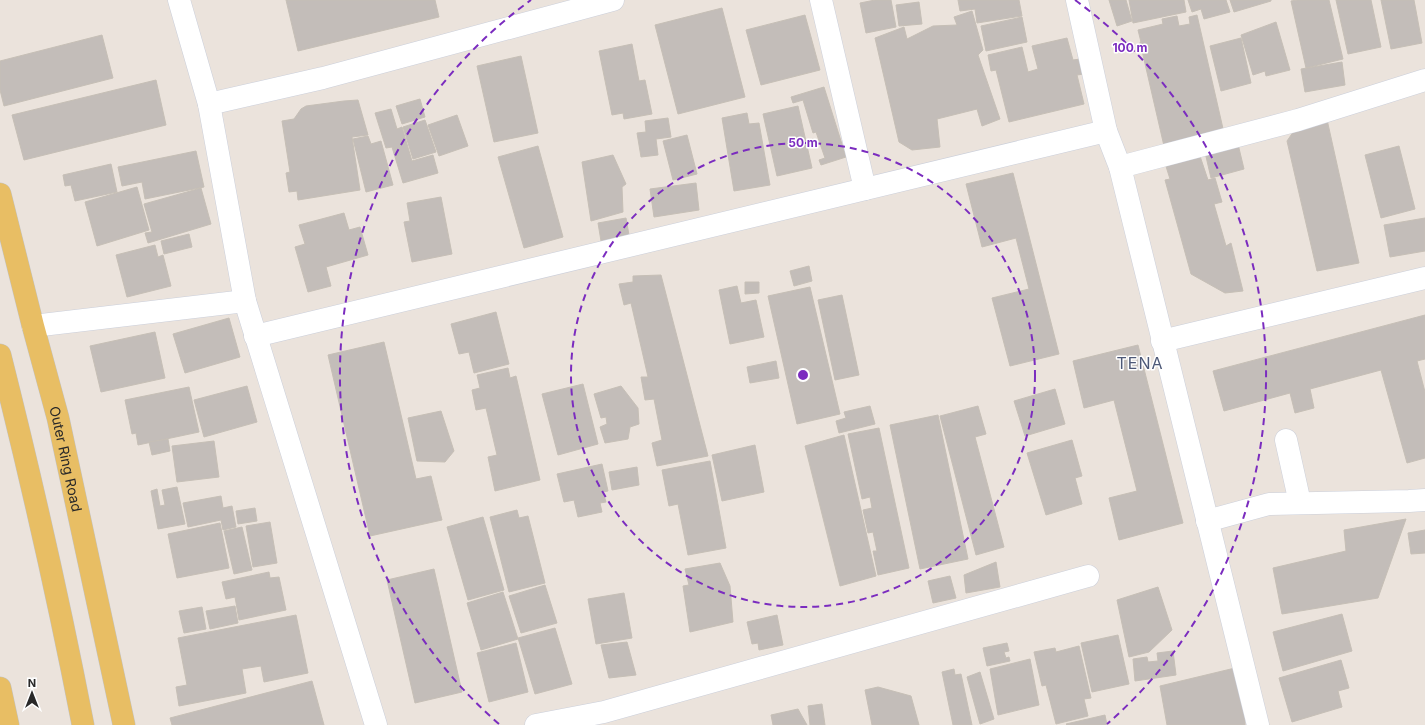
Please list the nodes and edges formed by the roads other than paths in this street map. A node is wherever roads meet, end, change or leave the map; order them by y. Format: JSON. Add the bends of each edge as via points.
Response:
{"nodes":[{"id":1,"x":179,"y":0,"type":"edge"},
{"id":2,"x":613,"y":0,"type":"edge"},
{"id":3,"x":821,"y":0,"type":"edge"},
{"id":4,"x":1077,"y":0,"type":"edge"},
{"id":5,"x":1425,"y":80,"type":"edge"},
{"id":6,"x":209,"y":104,"type":"junction"},
{"id":7,"x":1106,"y":131,"type":"junction"},
{"id":8,"x":1120,"y":167,"type":"junction"},
{"id":9,"x":865,"y":189,"type":"junction"},
{"id":10,"x":0,"y":194,"type":"edge"},
{"id":11,"x":1425,"y":278,"type":"edge"},
{"id":12,"x":245,"y":301,"type":"junction"},
{"id":13,"x":33,"y":326,"type":"junction"},
{"id":14,"x":255,"y":336,"type":"junction"},
{"id":15,"x":1162,"y":341,"type":"junction"},
{"id":16,"x":0,"y":355,"type":"edge"},
{"id":17,"x":1286,"y":440,"type":"dead end"},
{"id":18,"x":1425,"y":500,"type":"edge"},
{"id":19,"x":1300,"y":503,"type":"junction"},
{"id":20,"x":1207,"y":521,"type":"junction"},
{"id":21,"x":1088,"y":576,"type":"dead end"},
{"id":22,"x":0,"y":688,"type":"edge"},
{"id":23,"x":606,"y":718,"type":"edge"},
{"id":24,"x":8,"y":725,"type":"edge"},
{"id":25,"x":82,"y":725,"type":"edge"},
{"id":26,"x":124,"y":725,"type":"edge"},
{"id":27,"x":376,"y":725,"type":"edge"},
{"id":28,"x":536,"y":725,"type":"edge"},
{"id":29,"x":1258,"y":725,"type":"edge"}],
"edges":[{"from":1,"to":6,"type":"street"},
{"from":2,"to":6,"type":"street","via":[[323,78]]},
{"from":3,"to":9,"type":"street"},
{"from":4,"to":7,"type":"street"},
{"from":5,"to":8,"type":"street","via":[[1298,120]]},
{"from":6,"to":12,"type":"street"},
{"from":7,"to":8,"type":"street"},
{"from":7,"to":9,"type":"street"},
{"from":8,"to":15,"type":"street"},
{"from":9,"to":14,"type":"street"},
{"from":10,"to":13,"type":"main road","name":"Outer Ring Road"},
{"from":11,"to":15,"type":"street"},
{"from":12,"to":13,"type":"street"},
{"from":12,"to":14,"type":"street"},
{"from":13,"to":26,"type":"main road","name":"Outer Ring Road","via":[[58,418]]},
{"from":14,"to":27,"type":"street"},
{"from":15,"to":20,"type":"street"},
{"from":16,"to":25,"type":"main road","via":[[69,655]]},
{"from":17,"to":19,"type":"street"},
{"from":18,"to":19,"type":"street"},
{"from":19,"to":20,"type":"street","via":[[1269,504]]},
{"from":20,"to":29,"type":"street"},
{"from":21,"to":23,"type":"street"},
{"from":22,"to":24,"type":"main road"},
{"from":23,"to":28,"type":"street"}]}
